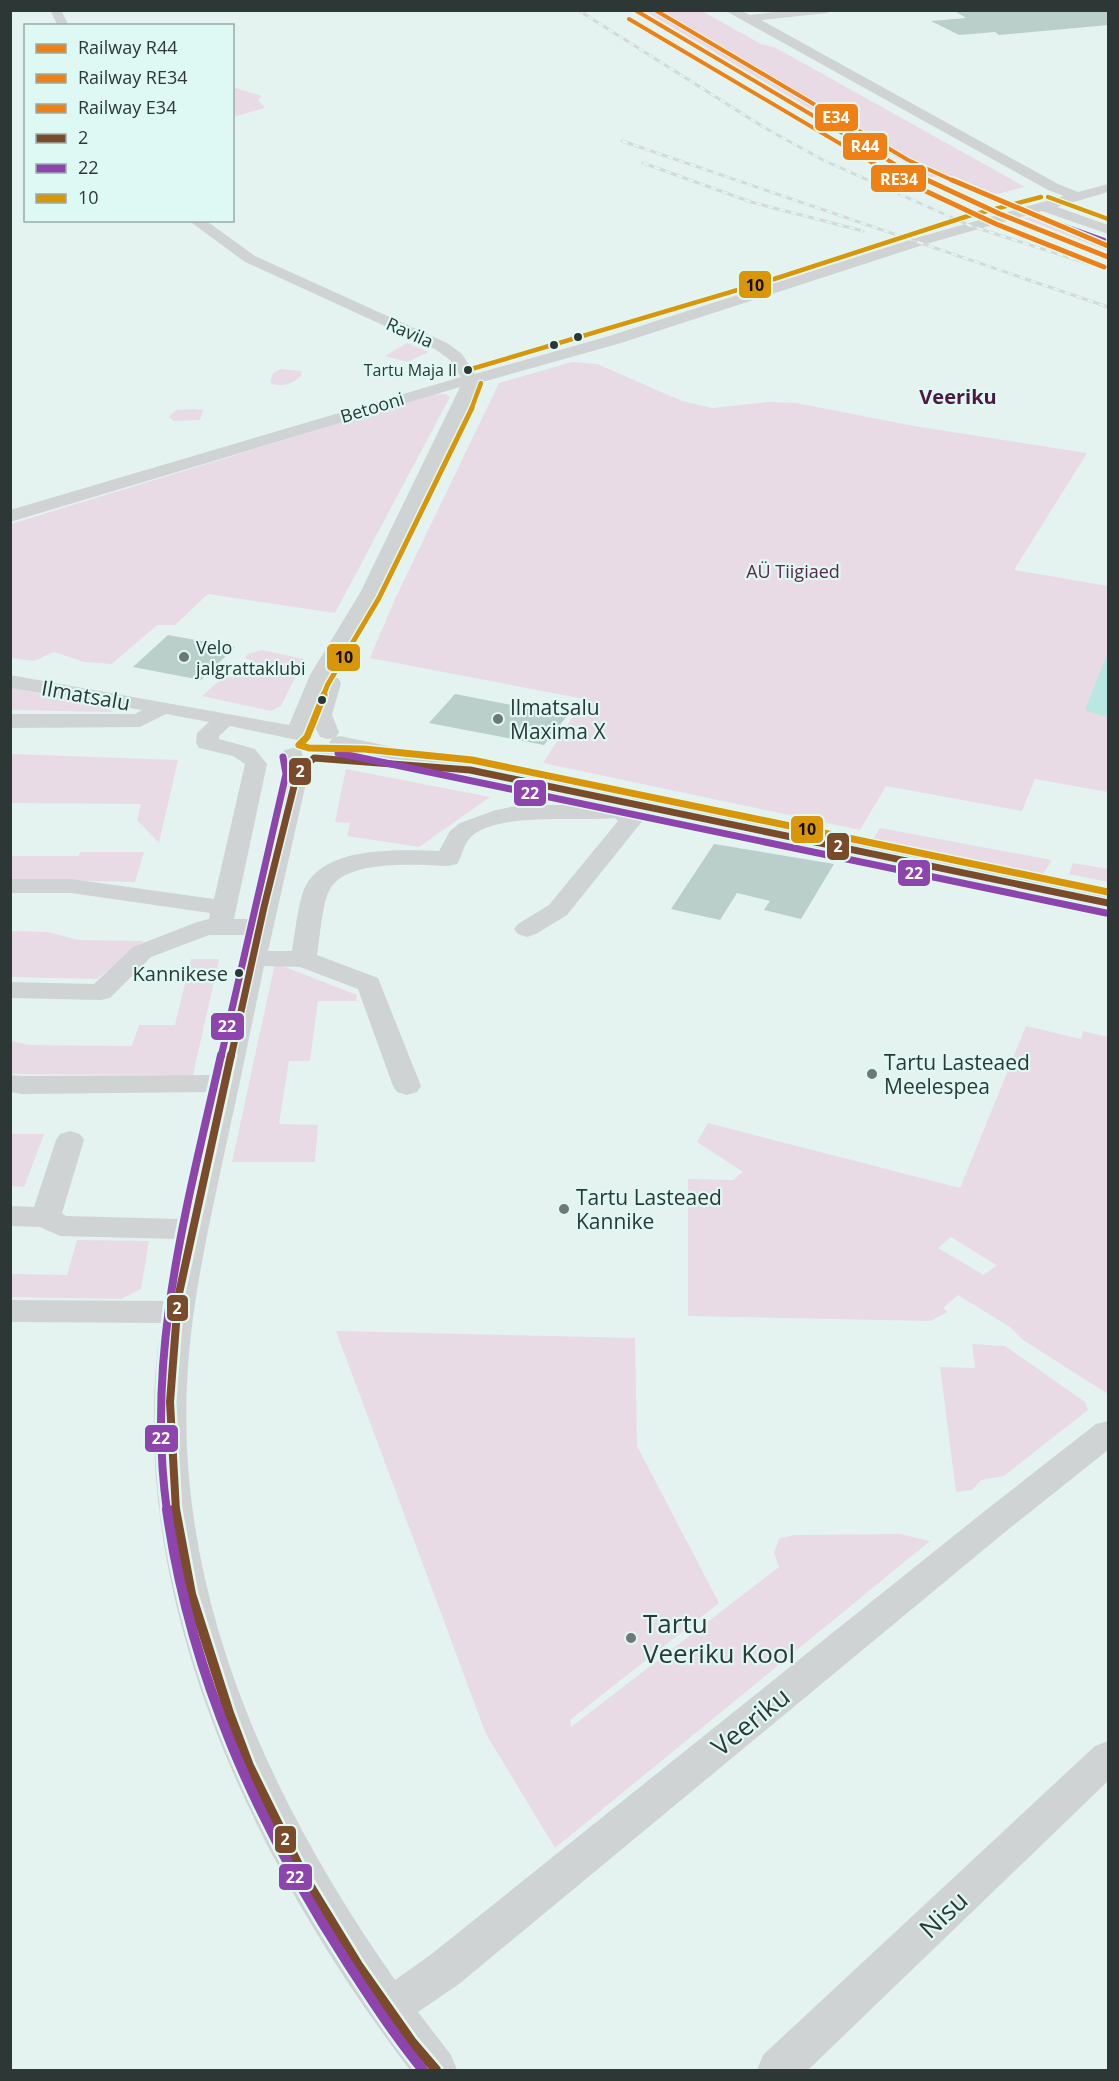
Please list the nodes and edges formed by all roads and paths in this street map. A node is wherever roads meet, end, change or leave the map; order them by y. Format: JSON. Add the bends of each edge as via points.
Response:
{"nodes":[{"id":1,"x":55,"y":10,"type":"edge"},
{"id":2,"x":729,"y":10,"type":"edge"},
{"id":3,"x":827,"y":10,"type":"edge"},
{"id":4,"x":749,"y":18,"type":"junction"},
{"id":5,"x":63,"y":24,"type":"edge"},
{"id":6,"x":1108,"y":188,"type":"edge"},
{"id":7,"x":1078,"y":197,"type":"junction"},
{"id":8,"x":1044,"y":207,"type":"junction"},
{"id":9,"x":198,"y":222,"type":"edge"},
{"id":10,"x":1108,"y":230,"type":"edge"},
{"id":11,"x":456,"y":357,"type":"junction"},
{"id":12,"x":518,"y":366,"type":"junction"},
{"id":13,"x":471,"y":380,"type":"junction"},
{"id":14,"x":10,"y":516,"type":"edge"},
{"id":15,"x":354,"y":624,"type":"junction"},
{"id":16,"x":10,"y":681,"type":"edge"},
{"id":17,"x":161,"y":708,"type":"junction"},
{"id":18,"x":10,"y":721,"type":"edge"},
{"id":19,"x":219,"y":724,"type":"junction"},
{"id":20,"x":308,"y":754,"type":"junction"},
{"id":21,"x":251,"y":788,"type":"junction"},
{"id":22,"x":623,"y":807,"type":"junction"},
{"id":23,"x":10,"y":886,"type":"edge"},
{"id":24,"x":268,"y":890,"type":"junction"},
{"id":25,"x":1108,"y":903,"type":"edge"},
{"id":26,"x":225,"y":908,"type":"junction"},
{"id":27,"x":260,"y":927,"type":"junction"},
{"id":28,"x":527,"y":929,"type":"dead end"},
{"id":29,"x":253,"y":958,"type":"junction"},
{"id":30,"x":303,"y":959,"type":"junction"},
{"id":31,"x":10,"y":990,"type":"edge"},
{"id":32,"x":10,"y":1083,"type":"edge"},
{"id":33,"x":225,"y":1083,"type":"junction"},
{"id":34,"x":407,"y":1086,"type":"dead end"},
{"id":35,"x":70,"y":1140,"type":"dead end"},
{"id":36,"x":10,"y":1216,"type":"edge"},
{"id":37,"x":46,"y":1216,"type":"junction"},
{"id":38,"x":192,"y":1228,"type":"junction"},
{"id":39,"x":10,"y":1311,"type":"edge"},
{"id":40,"x":177,"y":1312,"type":"junction"},
{"id":41,"x":1108,"y":1433,"type":"edge"},
{"id":42,"x":1108,"y":1757,"type":"edge"},
{"id":43,"x":390,"y":2007,"type":"junction"},
{"id":44,"x":436,"y":2070,"type":"edge"},
{"id":45,"x":778,"y":2070,"type":"edge"}],
"edges":[{"from":1,"to":5,"type":"street"},
{"from":2,"to":4,"type":"street"},
{"from":3,"to":4,"type":"street"},
{"from":4,"to":7,"type":"street","via":[[1053,187]]},
{"from":6,"to":7,"type":"street","name":"Betooni"},
{"from":7,"to":8,"type":"street","name":"Betooni"},
{"from":8,"to":10,"type":"street"},
{"from":8,"to":12,"type":"street","name":"Betooni"},
{"from":9,"to":11,"type":"street","name":"Ravila","via":[[250,259],[433,342]]},
{"from":11,"to":12,"type":"street","via":[[489,365]]},
{"from":11,"to":13,"type":"street","name":"Ravila"},
{"from":12,"to":13,"type":"street","name":"Betooni"},
{"from":13,"to":14,"type":"street","name":"Betooni"},
{"from":13,"to":15,"type":"street"},
{"from":15,"to":20,"type":"street"},
{"from":15,"to":20,"type":"street","via":[[338,645],[304,709]]},
{"from":16,"to":17,"type":"street","name":"Ilmatsalu"},
{"from":17,"to":18,"type":"street","via":[[140,720]]},
{"from":17,"to":19,"type":"street","name":"Ilmatsalu"},
{"from":17,"to":20,"type":"street","name":"Ilmatsalu","via":[[212,715]]},
{"from":19,"to":20,"type":"street","name":"Ilmatsalu"},
{"from":19,"to":21,"type":"street","via":[[208,733],[207,743],[253,757],[256,764]]},
{"from":20,"to":21,"type":"street"},
{"from":20,"to":22,"type":"street","name":"Ilmatsalu","via":[[470,770]]},
{"from":20,"to":24,"type":"street"},
{"from":21,"to":26,"type":"street"},
{"from":22,"to":25,"type":"street","name":"Ilmatsalu"},
{"from":22,"to":28,"type":"street","via":[[632,819],[558,910]]},
{"from":22,"to":30,"type":"street","via":[[590,814],[504,815],[468,828],[458,836],[448,859],[375,858],[334,872],[316,888]]},
{"from":23,"to":26,"type":"street","via":[[71,886]]},
{"from":24,"to":26,"type":"street"},
{"from":24,"to":27,"type":"street"},
{"from":26,"to":27,"type":"street"},
{"from":26,"to":31,"type":"street","via":[[206,927],[142,952],[101,992]]},
{"from":27,"to":29,"type":"street"},
{"from":29,"to":30,"type":"street"},
{"from":29,"to":33,"type":"street"},
{"from":30,"to":34,"type":"street","via":[[369,984]]},
{"from":32,"to":33,"type":"street"},
{"from":33,"to":38,"type":"street"},
{"from":35,"to":37,"type":"street"},
{"from":36,"to":37,"type":"street"},
{"from":37,"to":38,"type":"street","via":[[60,1226]]},
{"from":38,"to":40,"type":"street"},
{"from":39,"to":40,"type":"street"},
{"from":40,"to":43,"type":"street","via":[[170,1402],[174,1502],[202,1633],[249,1766],[303,1875],[358,1965]]},
{"from":41,"to":43,"type":"street","name":"Veeriku","via":[[444,1970]]},
{"from":42,"to":45,"type":"street","name":"Nisu"},
{"from":43,"to":44,"type":"street"}]}
